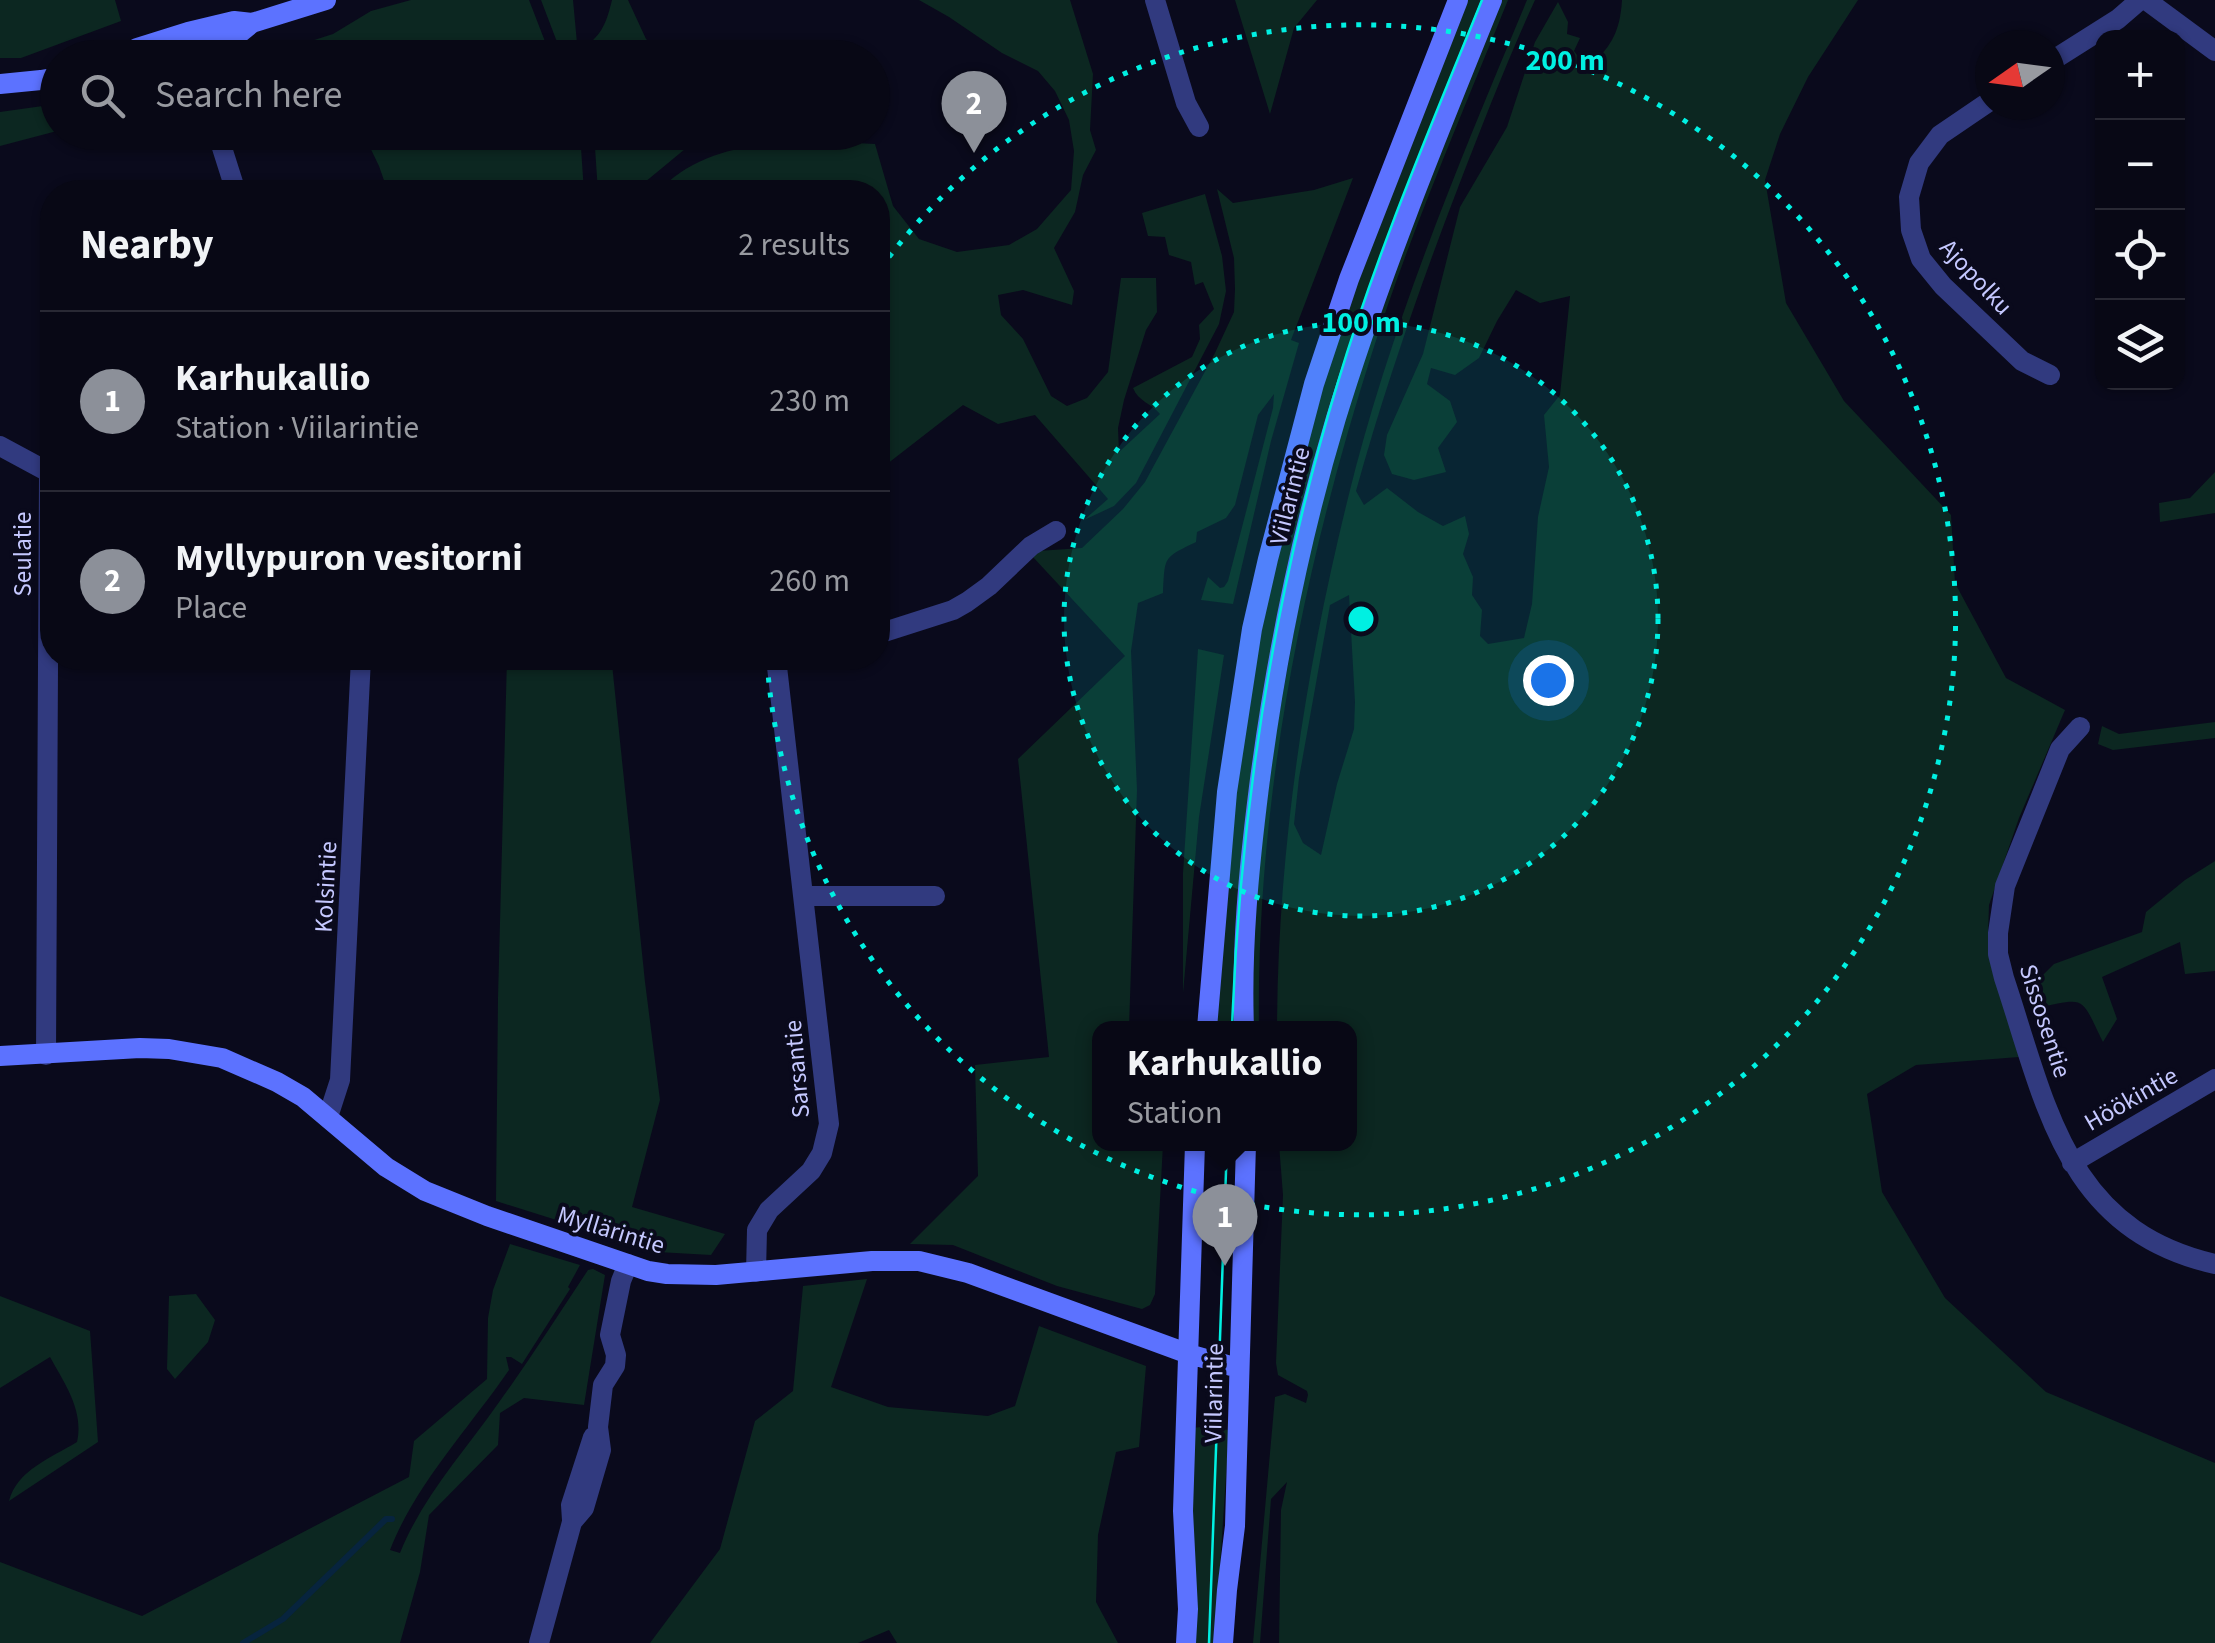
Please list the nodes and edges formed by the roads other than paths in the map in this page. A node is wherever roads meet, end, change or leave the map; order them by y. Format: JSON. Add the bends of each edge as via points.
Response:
{"nodes":[{"id":1,"x":326,"y":0,"type":"edge"},
{"id":2,"x":1155,"y":0,"type":"edge"},
{"id":3,"x":1458,"y":0,"type":"edge"},
{"id":4,"x":1492,"y":0,"type":"edge"},
{"id":5,"x":2143,"y":0,"type":"edge"},
{"id":6,"x":203,"y":40,"type":"edge"},
{"id":7,"x":2215,"y":51,"type":"edge"},
{"id":8,"x":2065,"y":52,"type":"edge"},
{"id":9,"x":40,"y":78,"type":"edge"},
{"id":10,"x":0,"y":84,"type":"edge"},
{"id":11,"x":1975,"y":111,"type":"edge"},
{"id":12,"x":1199,"y":127,"type":"dead end"},
{"id":13,"x":223,"y":150,"type":"edge"},
{"id":14,"x":232,"y":180,"type":"edge"},
{"id":15,"x":2050,"y":375,"type":"dead end"},
{"id":16,"x":0,"y":446,"type":"edge"},
{"id":17,"x":40,"y":467,"type":"edge"},
{"id":18,"x":1056,"y":532,"type":"dead end"},
{"id":19,"x":890,"y":630,"type":"edge"},
{"id":20,"x":49,"y":670,"type":"edge"},
{"id":21,"x":360,"y":670,"type":"edge"},
{"id":22,"x":777,"y":670,"type":"edge"},
{"id":23,"x":2080,"y":727,"type":"dead end"},
{"id":24,"x":804,"y":896,"type":"junction"},
{"id":25,"x":935,"y":896,"type":"dead end"},
{"id":26,"x":1208,"y":1021,"type":"edge"},
{"id":27,"x":1244,"y":1021,"type":"edge"},
{"id":28,"x":46,"y":1055,"type":"junction"},
{"id":29,"x":0,"y":1056,"type":"edge"},
{"id":30,"x":2215,"y":1079,"type":"edge"},
{"id":31,"x":328,"y":1117,"type":"junction"},
{"id":32,"x":1195,"y":1151,"type":"edge"},
{"id":33,"x":1246,"y":1151,"type":"edge"},
{"id":34,"x":2072,"y":1162,"type":"junction"},
{"id":35,"x":628,"y":1264,"type":"junction"},
{"id":36,"x":2215,"y":1264,"type":"edge"},
{"id":37,"x":756,"y":1272,"type":"junction"},
{"id":38,"x":1189,"y":1354,"type":"junction"},
{"id":39,"x":1238,"y":1368,"type":"junction"},
{"id":40,"x":539,"y":1643,"type":"edge"},
{"id":41,"x":1186,"y":1643,"type":"edge"},
{"id":42,"x":1223,"y":1643,"type":"edge"}],
"edges":[{"from":1,"to":6,"type":"main road","via":[[252,23],[234,20]]},
{"from":2,"to":12,"type":"street"},
{"from":3,"to":26,"type":"main road","name":"Viilarintie","via":[[1349,279],[1268,559],[1227,792]]},
{"from":4,"to":27,"type":"main road","name":"Viilarintie","via":[[1392,249],[1312,507],[1252,840]]},
{"from":5,"to":7,"type":"street"},
{"from":5,"to":8,"type":"street"},
{"from":9,"to":10,"type":"main road"},
{"from":11,"to":15,"type":"street","name":"Ajopolku","via":[[1940,135],[1919,163],[1909,197],[1912,230],[1921,259],[1943,286],[2022,360]]},
{"from":13,"to":14,"type":"street"},
{"from":16,"to":17,"type":"street"},
{"from":18,"to":19,"type":"street","via":[[967,602]]},
{"from":20,"to":28,"type":"street","name":"Seulatie"},
{"from":21,"to":31,"type":"street","name":"Kolsintie","via":[[340,1080]]},
{"from":22,"to":24,"type":"street","name":"Sarsantie"},
{"from":23,"to":34,"type":"street","name":"Sissosentie","via":[[2060,749],[2004,886],[1998,933],[2004,978],[2048,1113]]},
{"from":24,"to":25,"type":"street"},
{"from":24,"to":37,"type":"street","name":"Sarsantie","via":[[827,1138],[811,1171],[761,1220]]},
{"from":28,"to":29,"type":"main road","name":"Myllärintie"},
{"from":28,"to":31,"type":"main road","name":"Myllärintie","via":[[140,1048],[222,1058],[277,1082]]},
{"from":30,"to":34,"type":"street","name":"Höökintie"},
{"from":31,"to":35,"type":"main road","name":"Myllärintie","via":[[386,1167],[425,1190]]},
{"from":32,"to":38,"type":"main road","name":"Viilarintie"},
{"from":33,"to":39,"type":"main road","name":"Viilarintie"},
{"from":34,"to":36,"type":"street","name":"Sissosentie","via":[[2098,1198],[2143,1236]]},
{"from":35,"to":37,"type":"main road","name":"Myllärintie","via":[[689,1276]]},
{"from":35,"to":40,"type":"street","via":[[610,1335],[616,1355],[604,1385],[601,1450],[584,1508],[572,1522]]},
{"from":37,"to":38,"type":"main road","name":"Myllärintie","via":[[920,1262],[968,1273]]},
{"from":38,"to":39,"type":"main road","name":"Myllärintie"},
{"from":38,"to":41,"type":"main road","name":"Viilarintie"},
{"from":39,"to":42,"type":"main road","name":"Viilarintie","via":[[1235,1526]]}]}
